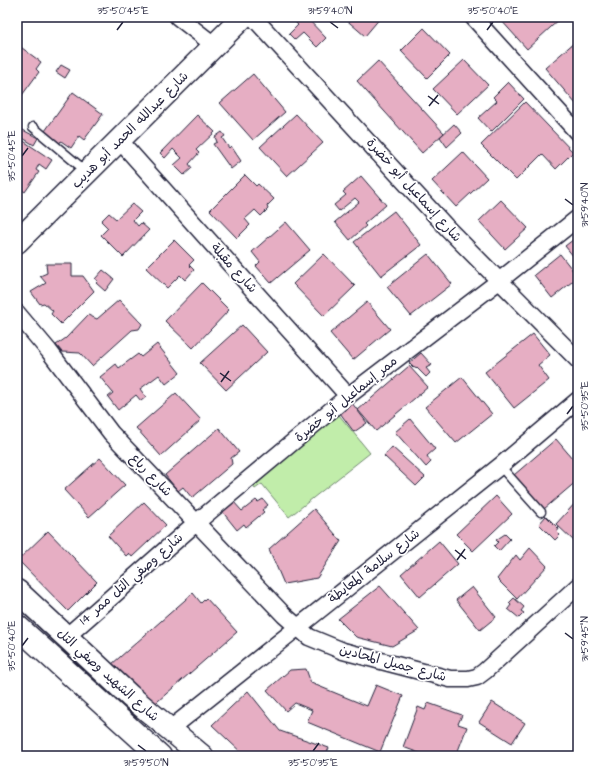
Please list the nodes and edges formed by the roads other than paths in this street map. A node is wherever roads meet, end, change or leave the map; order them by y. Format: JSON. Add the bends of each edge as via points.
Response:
{"nodes":[{"id":1,"x":178,"y":17,"type":"edge"},
{"id":2,"x":243,"y":17,"type":"edge"},
{"id":3,"x":253,"y":17,"type":"edge"},
{"id":4,"x":473,"y":17,"type":"edge"},
{"id":5,"x":214,"y":45,"type":"junction"},
{"id":6,"x":33,"y":127,"type":"dead end"},
{"id":7,"x":578,"y":133,"type":"edge"},
{"id":8,"x":120,"y":141,"type":"junction"},
{"id":9,"x":88,"y":172,"type":"junction"},
{"id":10,"x":578,"y":218,"type":"edge"},
{"id":11,"x":22,"y":233,"type":"edge"},
{"id":12,"x":499,"y":281,"type":"junction"},
{"id":13,"x":17,"y":313,"type":"edge"},
{"id":14,"x":578,"y":360,"type":"edge"},
{"id":15,"x":348,"y":396,"type":"junction"},
{"id":16,"x":578,"y":400,"type":"edge"},
{"id":17,"x":500,"y":466,"type":"junction"},
{"id":18,"x":541,"y":512,"type":"dead end"},
{"id":19,"x":196,"y":522,"type":"junction"},
{"id":20,"x":578,"y":586,"type":"edge"},
{"id":21,"x":17,"y":591,"type":"edge"},
{"id":22,"x":17,"y":626,"type":"edge"},
{"id":23,"x":297,"y":627,"type":"junction"},
{"id":24,"x":66,"y":636,"type":"junction"},
{"id":25,"x":169,"y":730,"type":"junction"},
{"id":26,"x":160,"y":756,"type":"edge"},
{"id":27,"x":202,"y":756,"type":"edge"}],
"edges":[{"from":1,"to":5,"type":"street"},
{"from":2,"to":5,"type":"main road","name":"شارع عبدالله الحمد أبو هديب"},
{"from":3,"to":12,"type":"street","name":"شارع إسماعيل أبو خضرة"},
{"from":4,"to":7,"type":"street"},
{"from":5,"to":8,"type":"main road","name":"شارع عبدالله الحمد أبو هديب"},
{"from":6,"to":9,"type":"lane"},
{"from":8,"to":9,"type":"main road","name":"شارع عبدالله الحمد أبو هديب"},
{"from":8,"to":15,"type":"street","name":"شارع مقبلة"},
{"from":9,"to":11,"type":"main road","name":"شارع عبدالله الحمد أبو هديب"},
{"from":10,"to":12,"type":"street","name":"ممر إسماعيل أبو خضرة"},
{"from":12,"to":14,"type":"street","name":"شارع إسماعيل أبو خضرة"},
{"from":12,"to":15,"type":"street","name":"ممر إسماعيل أبو خضرة"},
{"from":13,"to":19,"type":"street","name":"شارع رباع","via":[[49,351],[110,433]]},
{"from":15,"to":19,"type":"street","name":"ممر إسماعيل أبو خضرة"},
{"from":16,"to":17,"type":"street","name":"شارع سلامة المعايطة"},
{"from":17,"to":18,"type":"lane"},
{"from":17,"to":23,"type":"street","name":"شارع سلامة المعايطة"},
{"from":19,"to":23,"type":"street","name":"شارع رباع"},
{"from":19,"to":24,"type":"street","name":"شارع وصفي التل ممر 14"},
{"from":20,"to":23,"type":"street","name":"شارع جميل المحادين","via":[[485,671],[477,677],[468,679],[450,679],[343,651],[309,636]]},
{"from":21,"to":24,"type":"main road","name":"شارع الشهيد وصفي التل"},
{"from":22,"to":26,"type":"main road","name":"شارع الشهيد وصفي التل"},
{"from":23,"to":25,"type":"street","name":"شارع سلامة المعايطة"},
{"from":24,"to":25,"type":"main road","name":"شارع الشهيد وصفي التل"},
{"from":25,"to":27,"type":"main road","name":"شارع الشهيد وصفي التل"}]}
